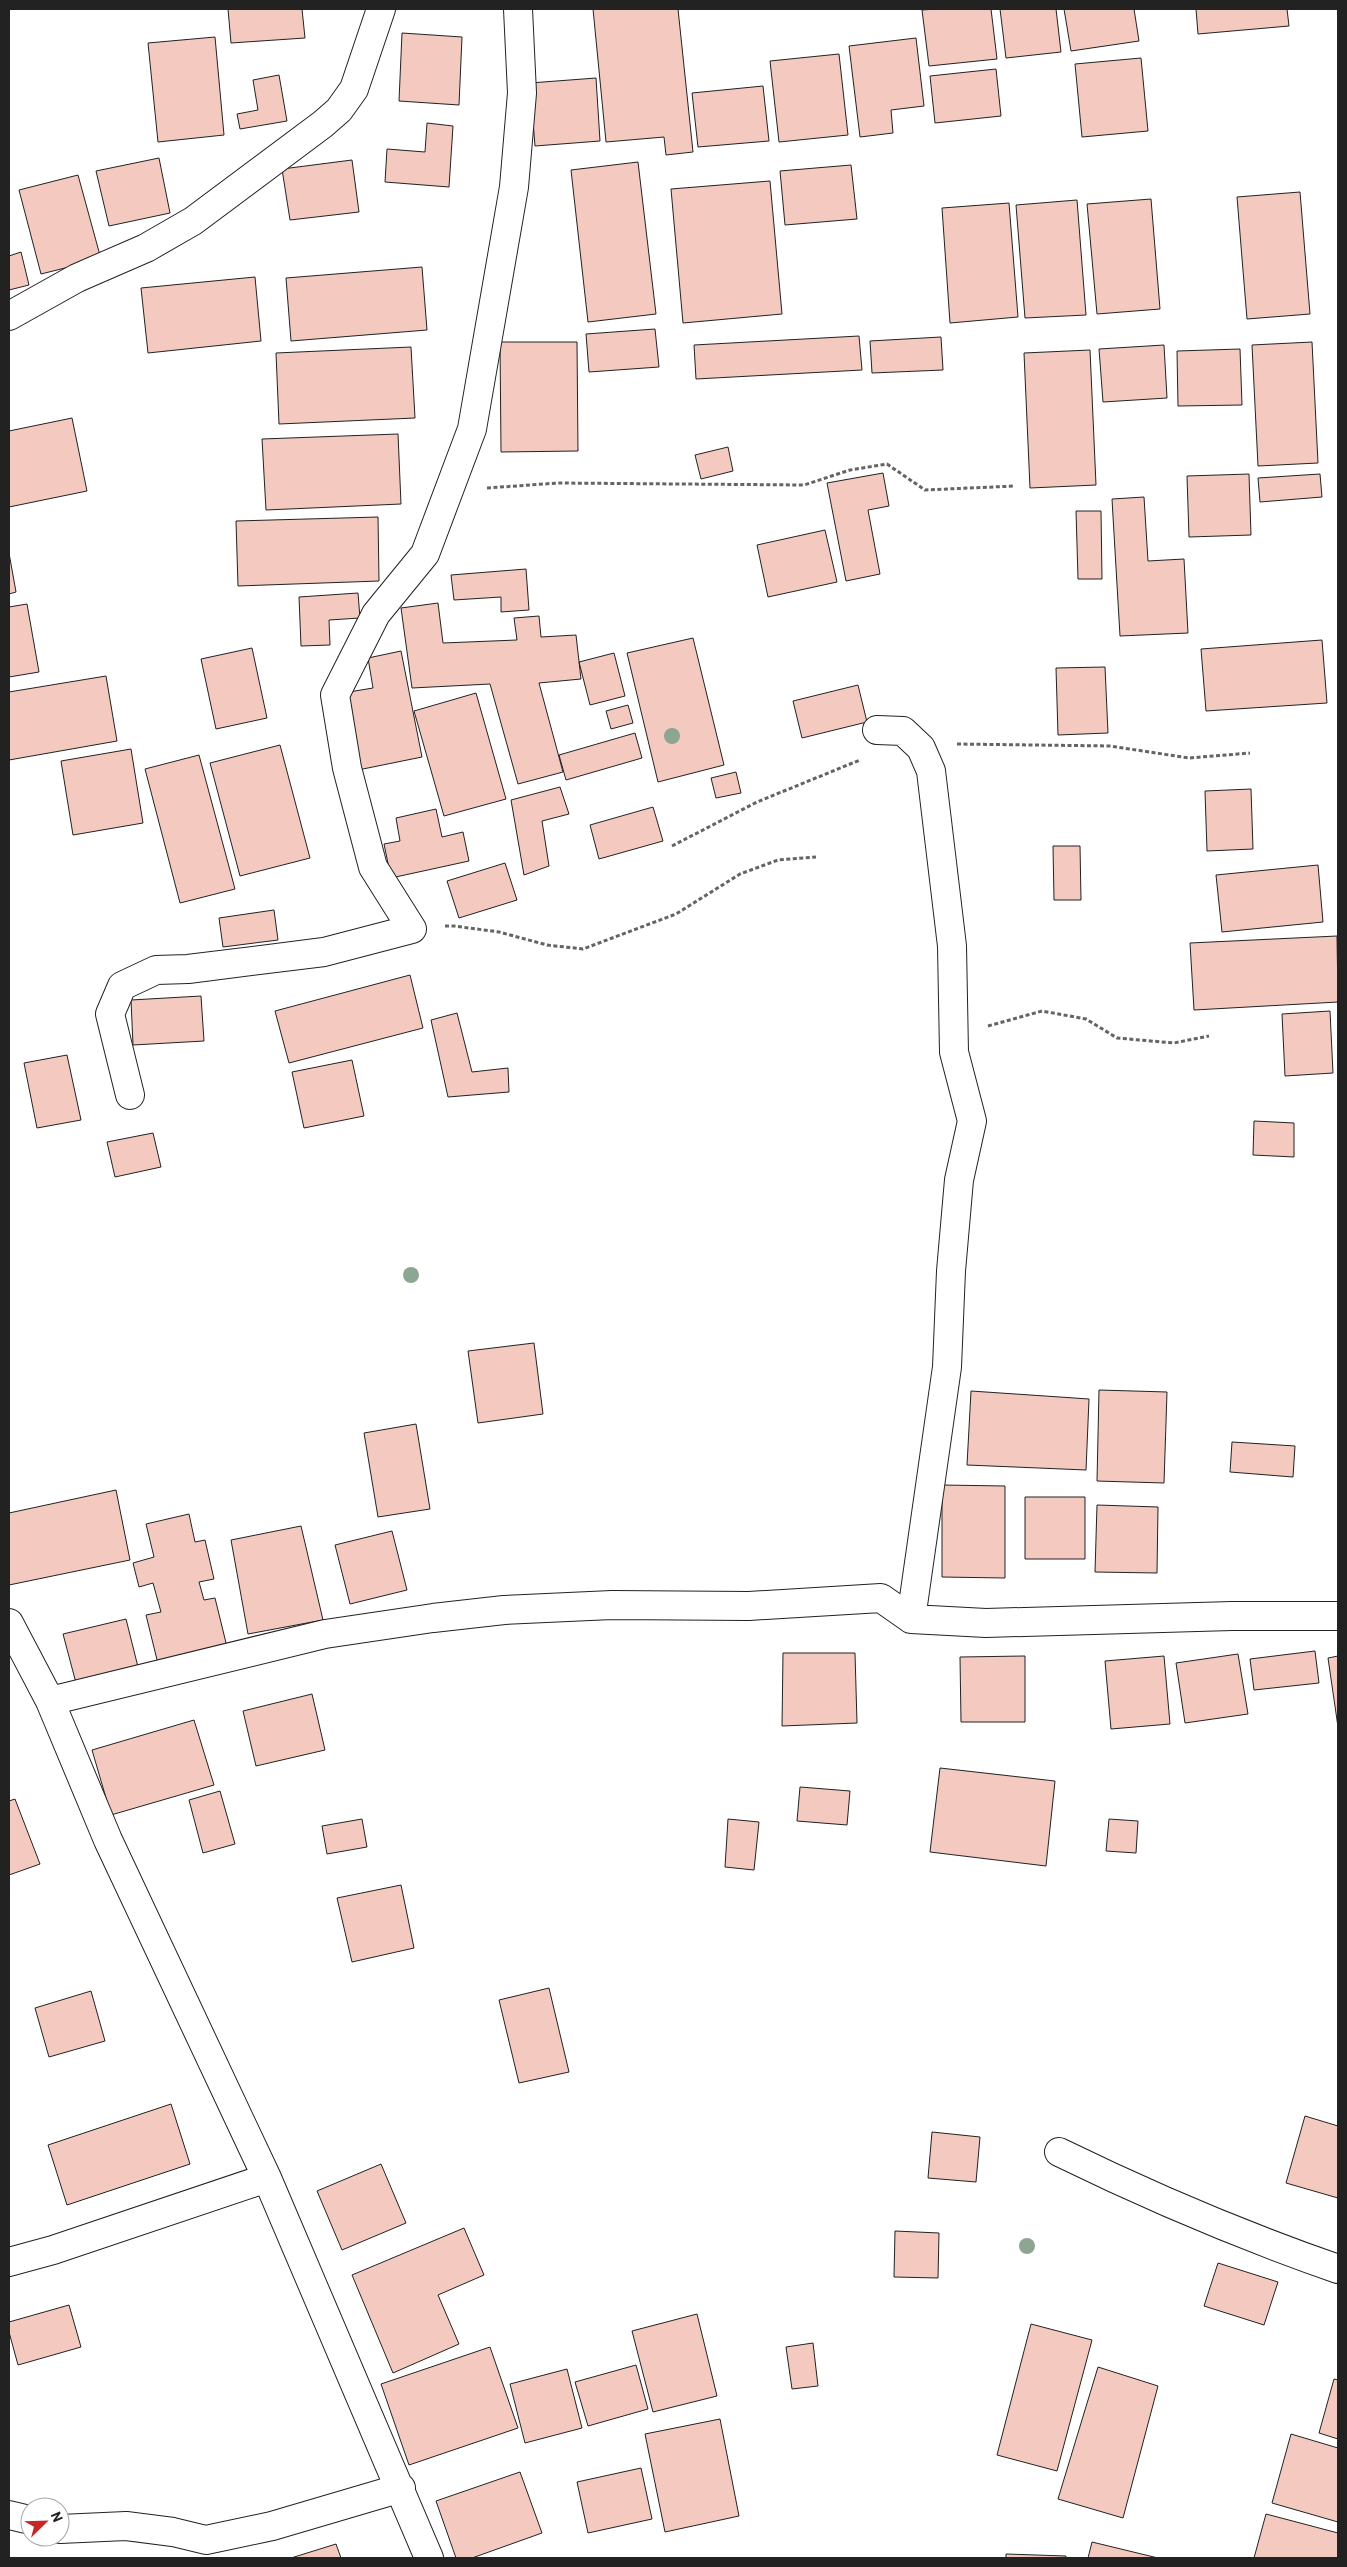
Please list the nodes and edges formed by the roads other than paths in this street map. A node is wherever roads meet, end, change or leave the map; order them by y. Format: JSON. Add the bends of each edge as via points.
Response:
{"nodes":[{"id":1,"x":381,"y":9,"type":"edge"},
{"id":2,"x":518,"y":9,"type":"edge"},
{"id":3,"x":9,"y":316,"type":"edge"},
{"id":4,"x":878,"y":730,"type":"dead end"},
{"id":5,"x":130,"y":1095,"type":"dead end"},
{"id":6,"x":1338,"y":1616,"type":"edge"},
{"id":7,"x":911,"y":1619,"type":"junction"},
{"id":8,"x":9,"y":1623,"type":"edge"},
{"id":9,"x":50,"y":1701,"type":"junction"},
{"id":10,"x":1059,"y":2152,"type":"dead end"},
{"id":11,"x":267,"y":2178,"type":"junction"},
{"id":12,"x":9,"y":2262,"type":"edge"},
{"id":13,"x":1338,"y":2269,"type":"edge"},
{"id":14,"x":401,"y":2488,"type":"junction"},
{"id":15,"x":70,"y":2529,"type":"edge"},
{"id":16,"x":429,"y":2558,"type":"edge"}],
"edges":[{"from":1,"to":3,"type":"street","via":[[354,89],[323,124],[193,221],[146,248],[77,278]]},
{"from":2,"to":5,"type":"street","via":[[522,93],[514,187],[472,429],[425,554],[376,614],[335,695],[348,768],[373,867],[412,930],[324,952],[156,970],[122,986],[110,1014]]},
{"from":4,"to":7,"type":"street","via":[[903,731],[921,748],[932,771],[952,946],[954,1052],[972,1122],[960,1180],[951,1271],[947,1367]]},
{"from":6,"to":7,"type":"street","via":[[986,1623]]},
{"from":7,"to":9,"type":"street","via":[[881,1598],[749,1606],[612,1605],[504,1610],[324,1634]]},
{"from":8,"to":9,"type":"street"},
{"from":9,"to":11,"type":"street","via":[[108,1840]]},
{"from":10,"to":13,"type":"street","via":[[1121,2182]]},
{"from":11,"to":12,"type":"street"},
{"from":11,"to":14,"type":"street"},
{"from":14,"to":15,"type":"street","via":[[272,2526],[206,2540],[126,2526]]},
{"from":14,"to":16,"type":"street"}]}
